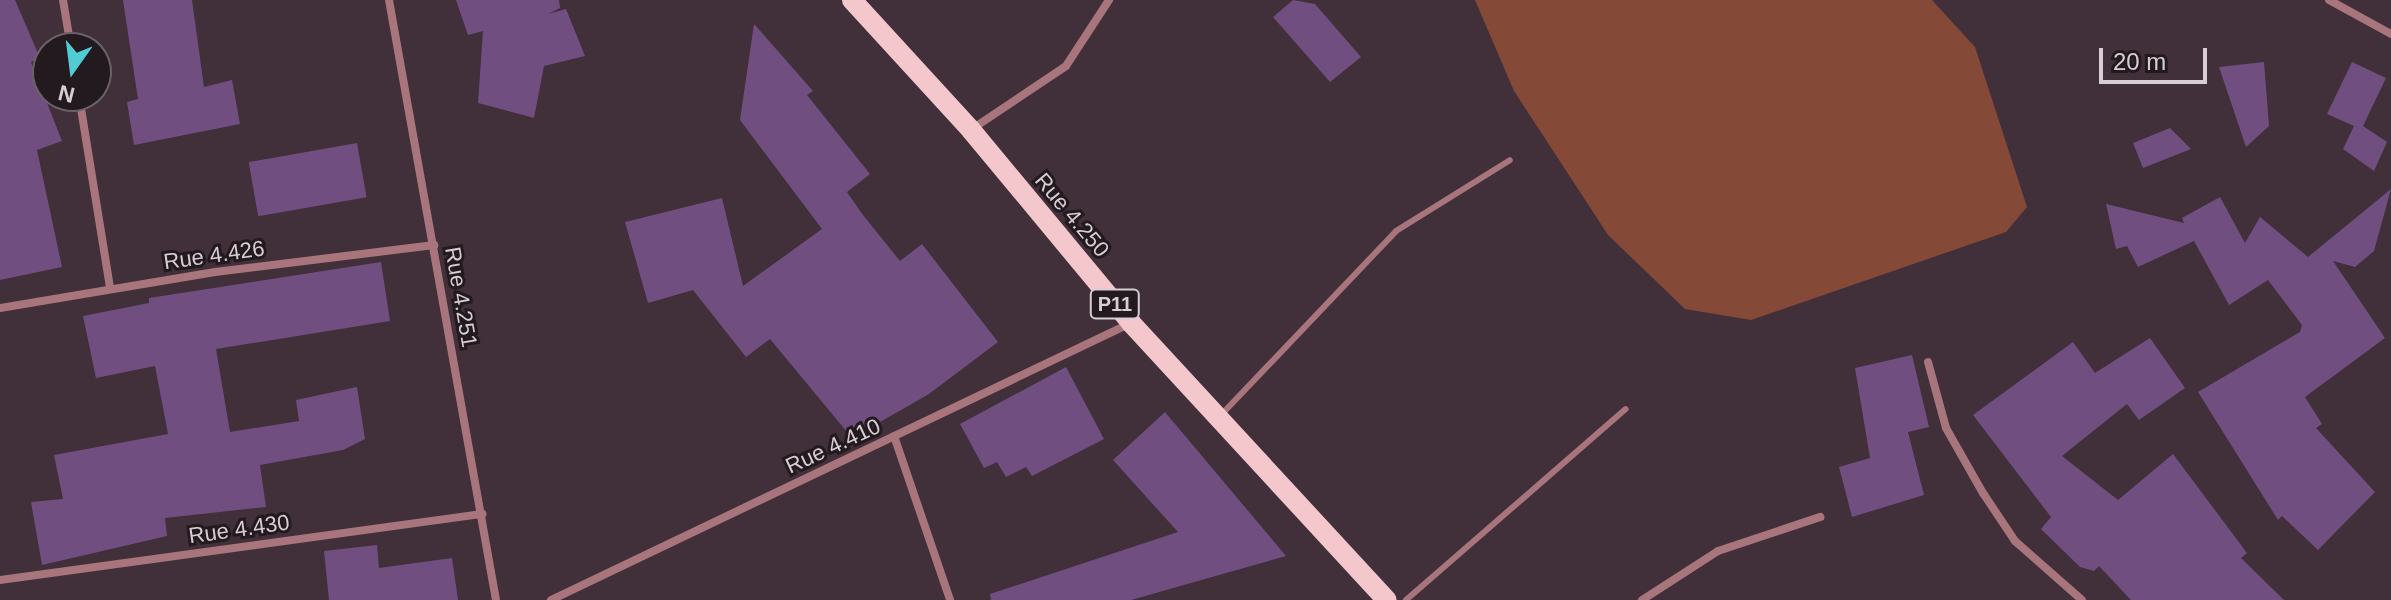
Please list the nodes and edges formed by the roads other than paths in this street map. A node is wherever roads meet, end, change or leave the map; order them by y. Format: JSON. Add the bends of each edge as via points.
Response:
{"nodes":[{"id":1,"x":63,"y":0,"type":"edge"},
{"id":2,"x":389,"y":0,"type":"edge"},
{"id":3,"x":852,"y":0,"type":"edge"},
{"id":4,"x":1109,"y":0,"type":"edge"},
{"id":5,"x":2329,"y":0,"type":"edge"},
{"id":6,"x":68,"y":32,"type":"edge"},
{"id":7,"x":2391,"y":34,"type":"edge"},
{"id":8,"x":82,"y":112,"type":"edge"},
{"id":9,"x":971,"y":130,"type":"junction"},
{"id":10,"x":1510,"y":160,"type":"dead end"},
{"id":11,"x":434,"y":245,"type":"junction"},
{"id":12,"x":110,"y":287,"type":"junction"},
{"id":13,"x":0,"y":308,"type":"edge"},
{"id":14,"x":1131,"y":323,"type":"junction"},
{"id":15,"x":1928,"y":362,"type":"dead end"},
{"id":16,"x":1626,"y":409,"type":"dead end"},
{"id":17,"x":1220,"y":417,"type":"junction"},
{"id":18,"x":894,"y":436,"type":"junction"},
{"id":19,"x":483,"y":514,"type":"junction"},
{"id":20,"x":1820,"y":517,"type":"dead end"},
{"id":21,"x":0,"y":580,"type":"edge"},
{"id":22,"x":496,"y":600,"type":"edge"},
{"id":23,"x":551,"y":600,"type":"edge"},
{"id":24,"x":950,"y":600,"type":"edge"},
{"id":25,"x":1387,"y":600,"type":"edge"},
{"id":26,"x":1406,"y":600,"type":"edge"},
{"id":27,"x":1642,"y":600,"type":"edge"},
{"id":28,"x":2082,"y":600,"type":"edge"}],
"edges":[{"from":1,"to":6,"type":"street"},
{"from":2,"to":11,"type":"street","name":"Rue 4.251"},
{"from":3,"to":9,"type":"main road","name":"Rue 4.250","number":"P11"},
{"from":4,"to":9,"type":"street","via":[[1066,66]]},
{"from":5,"to":7,"type":"street"},
{"from":8,"to":12,"type":"street"},
{"from":9,"to":14,"type":"main road","name":"Rue 4.250","number":"P11"},
{"from":10,"to":17,"type":"lane","via":[[1396,231]]},
{"from":11,"to":12,"type":"street","name":"Rue 4.426"},
{"from":11,"to":19,"type":"street","name":"Rue 4.251"},
{"from":12,"to":13,"type":"street","name":"Rue 4.426"},
{"from":14,"to":17,"type":"main road","name":"Rue 4.250","number":"P11"},
{"from":14,"to":18,"type":"street","name":"Rue 4.410"},
{"from":15,"to":28,"type":"street","via":[[1946,428],[1983,493],[2015,541]]},
{"from":16,"to":26,"type":"lane"},
{"from":17,"to":25,"type":"main road","name":"Rue 4.250","number":"P11"},
{"from":18,"to":23,"type":"street","name":"Rue 4.410"},
{"from":18,"to":24,"type":"street"},
{"from":19,"to":21,"type":"street","name":"Rue 4.430"},
{"from":19,"to":22,"type":"street","name":"Rue 4.251"},
{"from":20,"to":27,"type":"street","via":[[1718,551]]}]}
